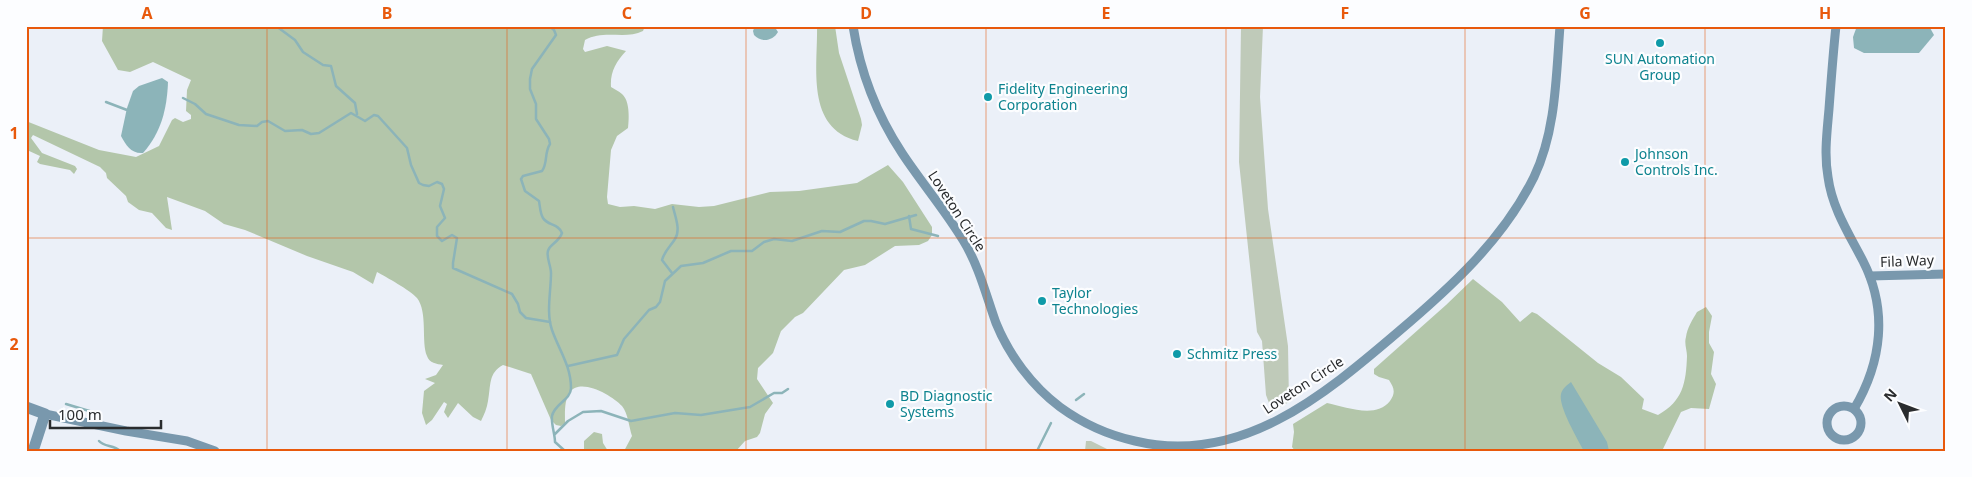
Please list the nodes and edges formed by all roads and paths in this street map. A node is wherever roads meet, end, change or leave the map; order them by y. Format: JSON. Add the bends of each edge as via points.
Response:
{"nodes":[{"id":1,"x":853,"y":26,"type":"edge"},
{"id":2,"x":1560,"y":26,"type":"edge"},
{"id":3,"x":1836,"y":26,"type":"edge"},
{"id":4,"x":1946,"y":274,"type":"edge"},
{"id":5,"x":1870,"y":276,"type":"junction"},
{"id":6,"x":26,"y":407,"type":"edge"},
{"id":7,"x":1854,"y":409,"type":"dead end"},
{"id":8,"x":45,"y":414,"type":"junction"},
{"id":9,"x":33,"y":451,"type":"edge"},
{"id":10,"x":215,"y":451,"type":"edge"}],
"edges":[{"from":1,"to":2,"type":"street","name":"Loveton Circle","via":[[864,74],[887,128],[965,243],[1001,334],[1027,374],[1051,400],[1090,425],[1125,439],[1182,447],[1221,442],[1246,434],[1299,408],[1359,365],[1462,275],[1505,224],[1540,164],[1552,118]]},
{"from":3,"to":5,"type":"street","via":[[1827,140],[1830,192]]},
{"from":4,"to":5,"type":"street","name":"Fila Way"},
{"from":5,"to":7,"type":"street","via":[[1878,309],[1878,344],[1870,377]]},
{"from":6,"to":8,"type":"street"},
{"from":8,"to":9,"type":"street"},
{"from":8,"to":10,"type":"street","via":[[186,441]]}]}
